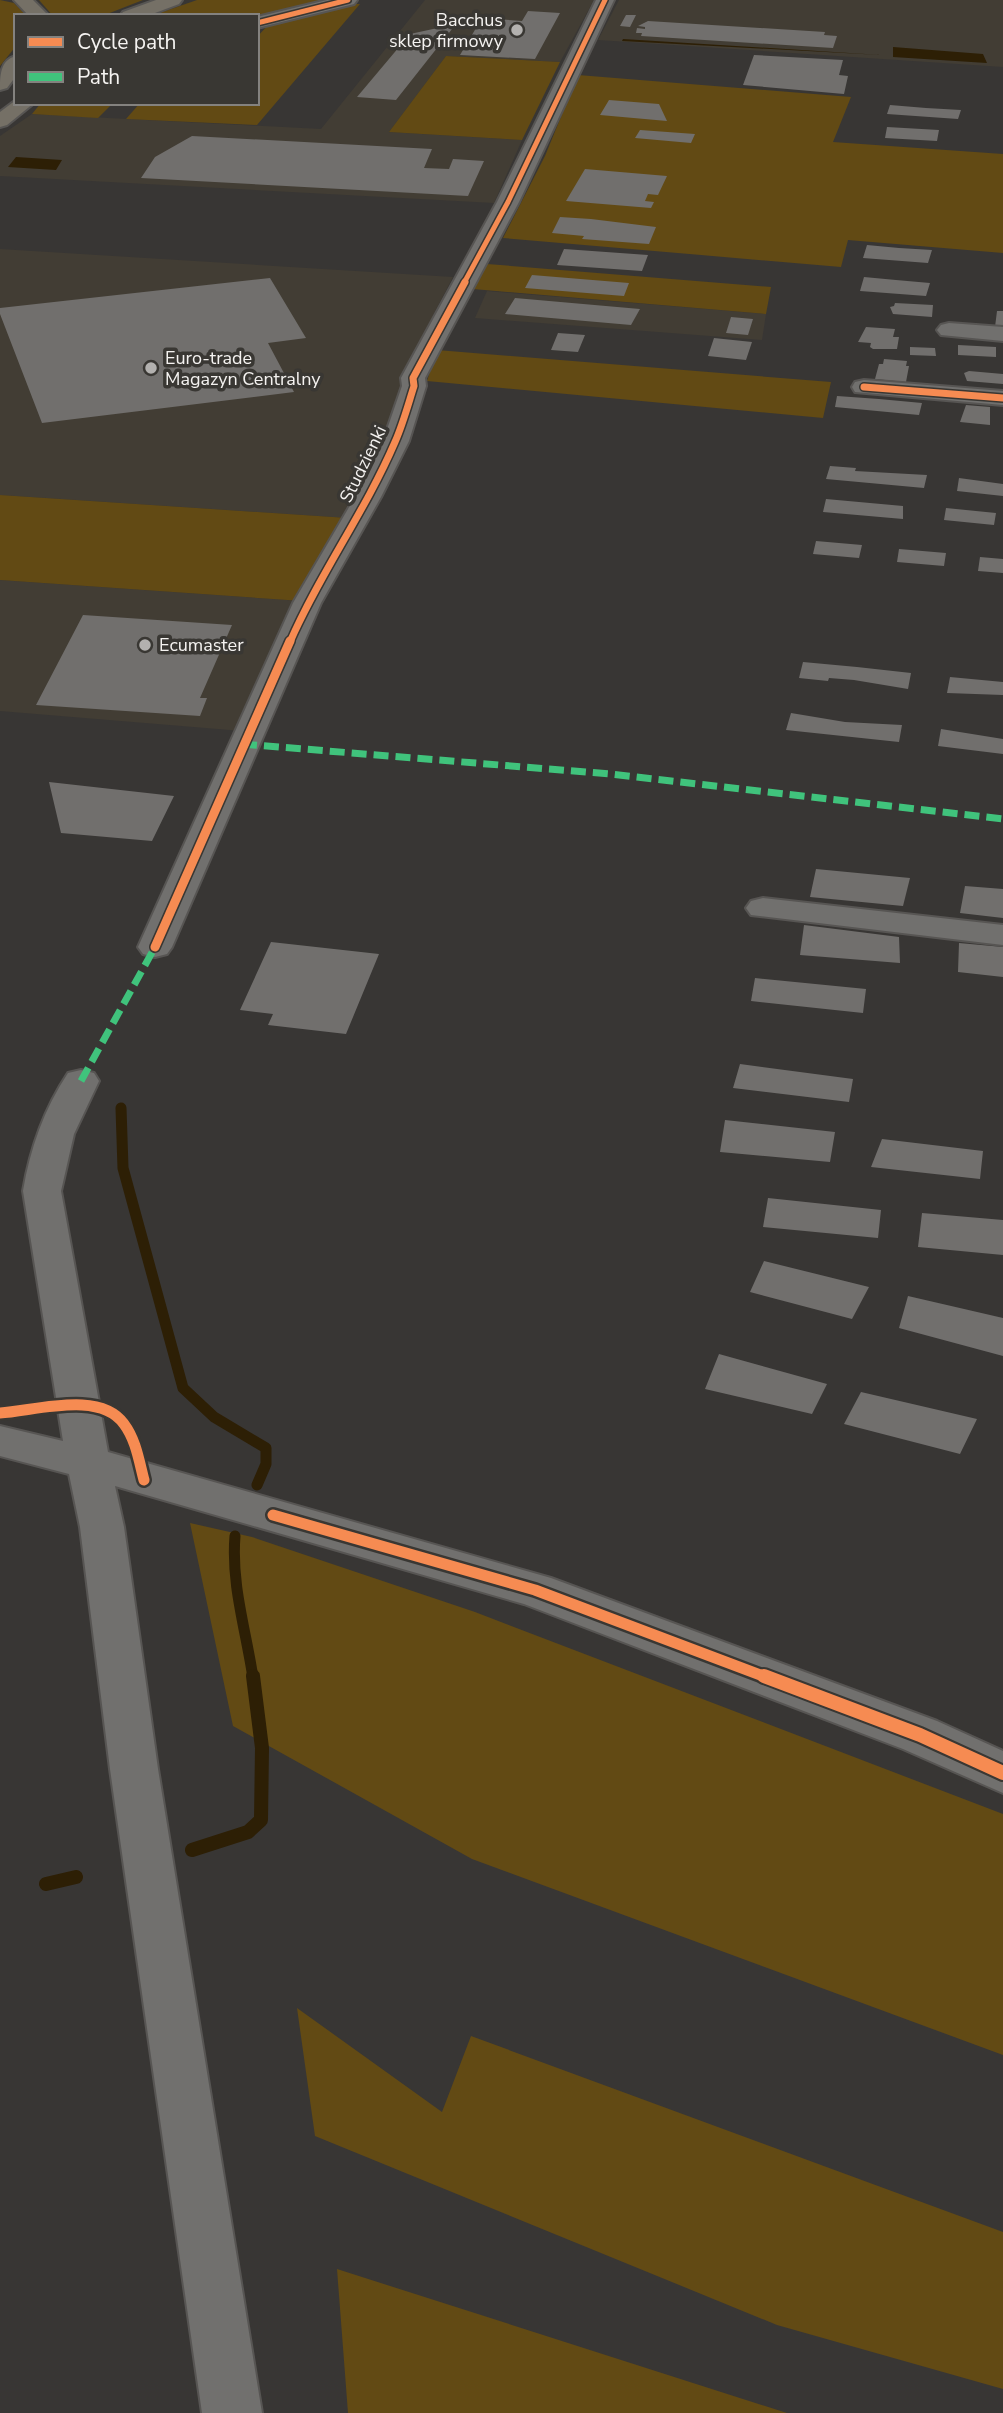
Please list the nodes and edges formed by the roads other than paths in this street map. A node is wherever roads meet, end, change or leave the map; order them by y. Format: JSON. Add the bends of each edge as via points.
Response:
{"nodes":[{"id":1,"x":23,"y":0,"type":"edge"},
{"id":2,"x":173,"y":0,"type":"edge"},
{"id":3,"x":348,"y":0,"type":"edge"},
{"id":4,"x":606,"y":0,"type":"edge"},
{"id":5,"x":39,"y":14,"type":"edge"},
{"id":6,"x":134,"y":14,"type":"edge"},
{"id":7,"x":259,"y":22,"type":"edge"},
{"id":8,"x":14,"y":65,"type":"edge"},
{"id":9,"x":0,"y":84,"type":"edge"},
{"id":10,"x":21,"y":105,"type":"edge"},
{"id":11,"x":0,"y":121,"type":"edge"},
{"id":12,"x":949,"y":330,"type":"dead end"},
{"id":13,"x":1003,"y":334,"type":"edge"},
{"id":14,"x":864,"y":387,"type":"dead end"},
{"id":15,"x":1003,"y":398,"type":"edge"},
{"id":16,"x":764,"y":908,"type":"dead end"},
{"id":17,"x":1003,"y":934,"type":"edge"},
{"id":18,"x":155,"y":947,"type":"dead end"},
{"id":19,"x":81,"y":1082,"type":"dead end"},
{"id":20,"x":0,"y":1441,"type":"edge"},
{"id":21,"x":90,"y":1463,"type":"junction"},
{"id":22,"x":1003,"y":1773,"type":"edge"},
{"id":23,"x":232,"y":2413,"type":"edge"}],
"edges":[{"from":1,"to":5,"type":"highway"},
{"from":2,"to":6,"type":"highway"},
{"from":3,"to":7,"type":"street"},
{"from":4,"to":18,"type":"street","name":"Studzienki","via":[[508,202],[413,378],[396,442],[307,603]]},
{"from":8,"to":9,"type":"highway"},
{"from":10,"to":11,"type":"highway"},
{"from":12,"to":13,"type":"street"},
{"from":14,"to":15,"type":"street","via":[[930,383]]},
{"from":16,"to":17,"type":"street"},
{"from":19,"to":21,"type":"street","via":[[53,1135],[42,1191]]},
{"from":20,"to":21,"type":"street"},
{"from":21,"to":22,"type":"street","via":[[535,1590],[920,1735]]},
{"from":21,"to":23,"type":"street"}]}
